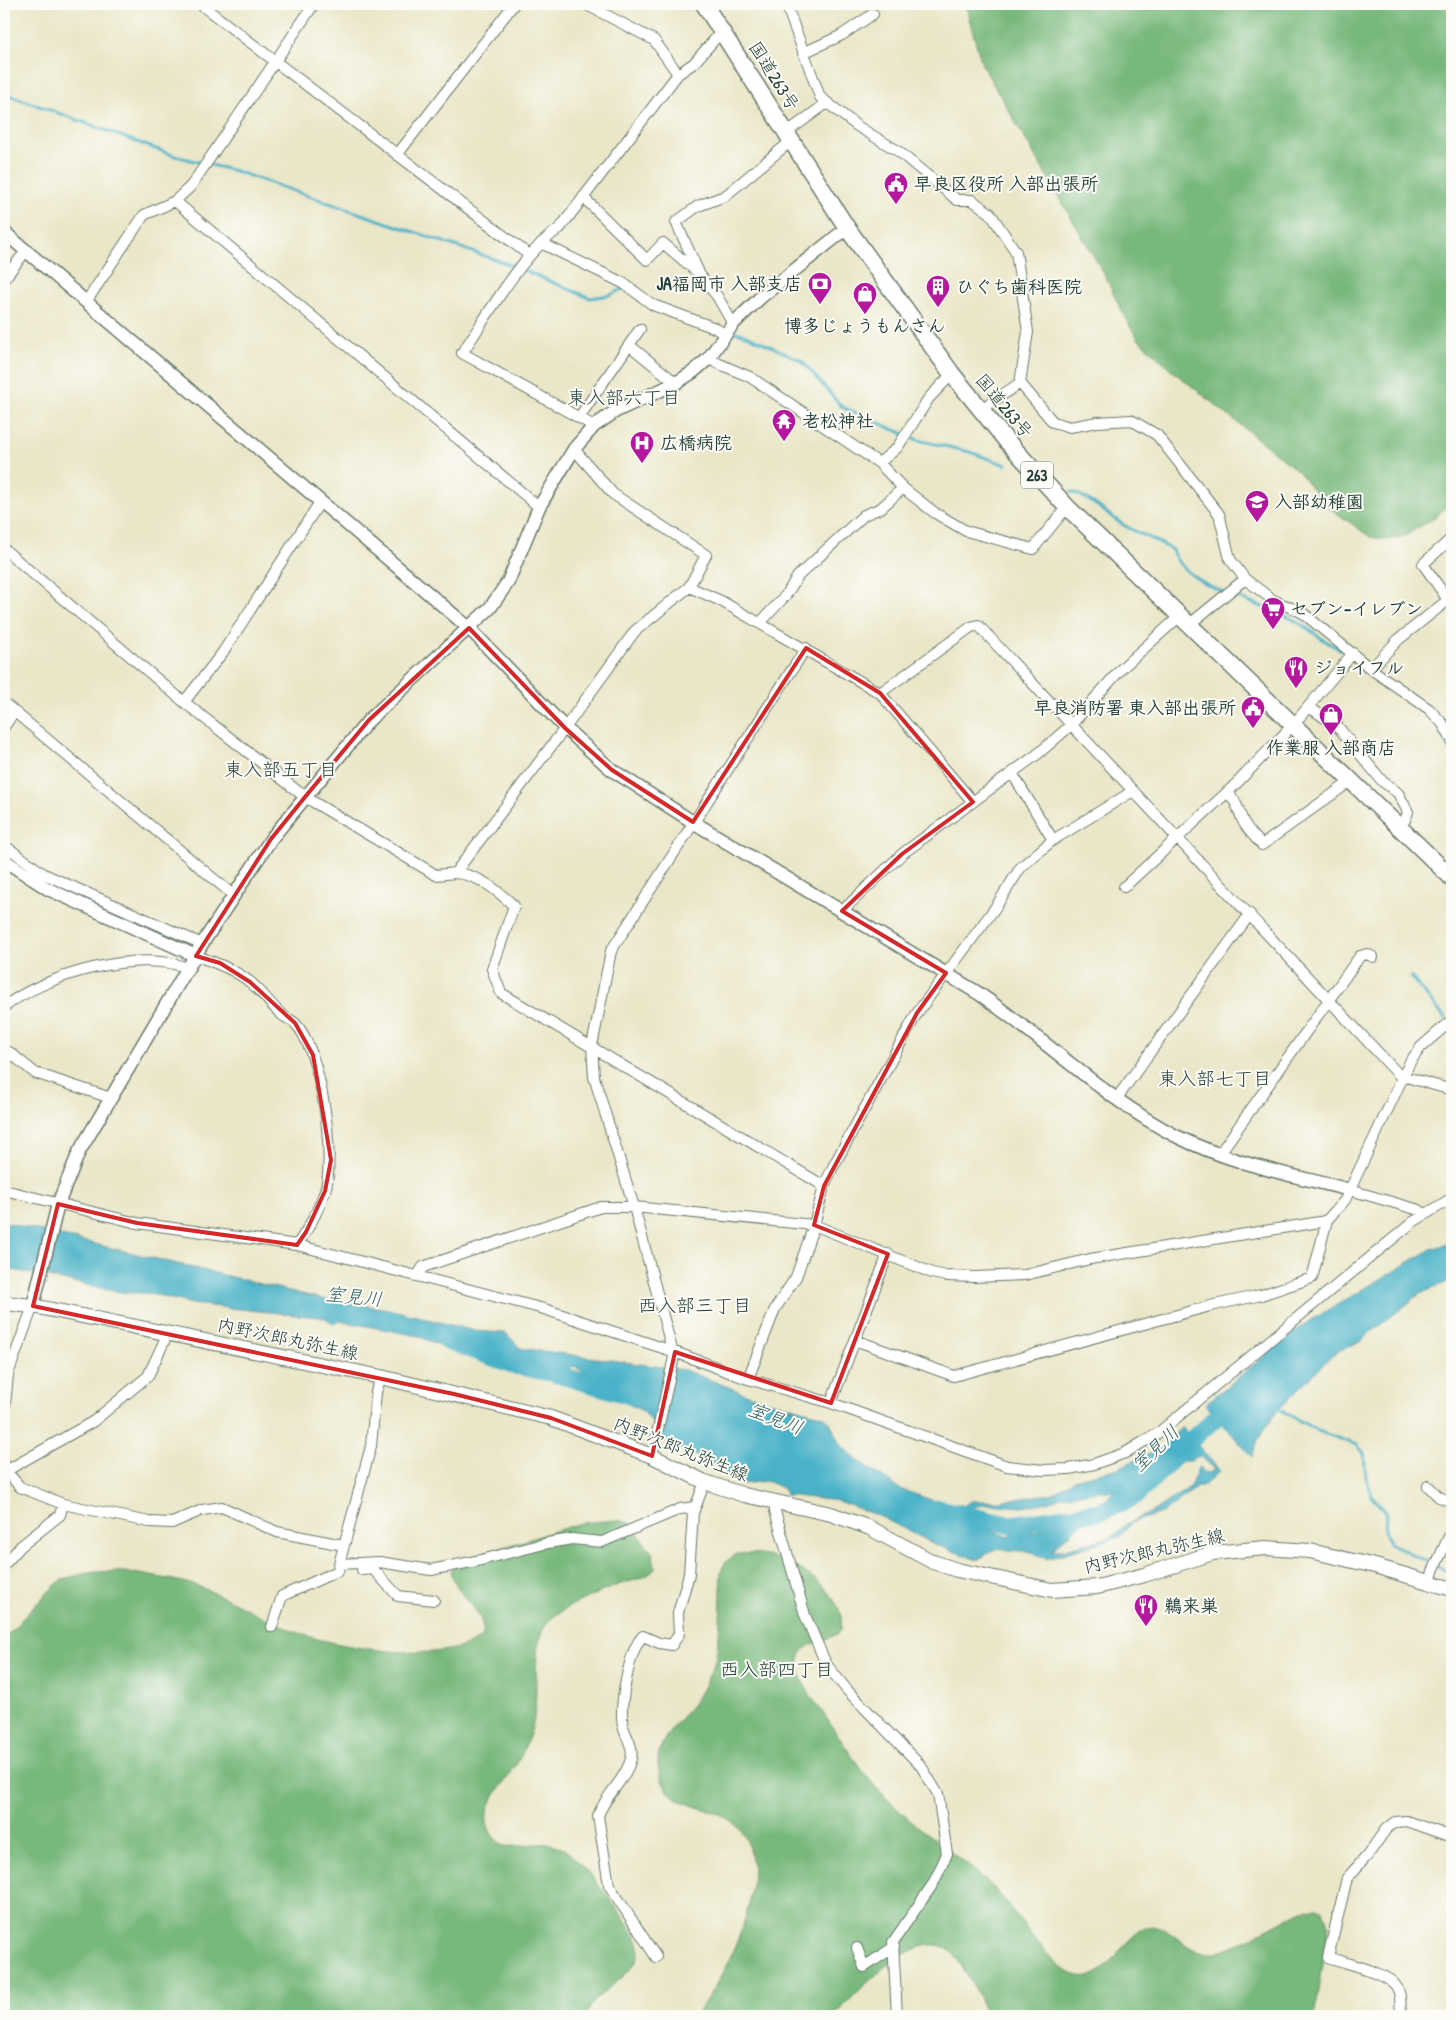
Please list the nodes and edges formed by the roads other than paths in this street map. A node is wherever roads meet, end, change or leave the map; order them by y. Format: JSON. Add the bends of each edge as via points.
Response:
{"nodes":[{"id":1,"x":200,"y":4,"type":"edge"},
{"id":2,"x":314,"y":4,"type":"edge"},
{"id":3,"x":514,"y":4,"type":"edge"},
{"id":4,"x":585,"y":4,"type":"edge"},
{"id":5,"x":704,"y":4,"type":"edge"},
{"id":6,"x":786,"y":4,"type":"edge"},
{"id":7,"x":874,"y":14,"type":"dead end"},
{"id":8,"x":722,"y":31,"type":"junction"},
{"id":9,"x":803,"y":54,"type":"junction"},
{"id":10,"x":275,"y":61,"type":"junction"},
{"id":11,"x":678,"y":74,"type":"junction"},
{"id":12,"x":827,"y":103,"type":"junction"},
{"id":13,"x":788,"y":137,"type":"junction"},
{"id":14,"x":397,"y":154,"type":"junction"},
{"id":15,"x":583,"y":197,"type":"junction"},
{"id":16,"x":175,"y":201,"type":"junction"},
{"id":17,"x":847,"y":228,"type":"junction"},
{"id":18,"x":4,"y":232,"type":"edge"},
{"id":19,"x":541,"y":243,"type":"junction"},
{"id":20,"x":26,"y":251,"type":"junction"},
{"id":21,"x":528,"y":258,"type":"junction"},
{"id":22,"x":700,"y":275,"type":"junction"},
{"id":23,"x":4,"y":279,"type":"edge"},
{"id":24,"x":86,"y":302,"type":"junction"},
{"id":25,"x":640,"y":329,"type":"dead end"},
{"id":26,"x":730,"y":330,"type":"junction"},
{"id":27,"x":630,"y":345,"type":"junction"},
{"id":28,"x":708,"y":359,"type":"junction"},
{"id":29,"x":952,"y":374,"type":"junction"},
{"id":30,"x":676,"y":383,"type":"junction"},
{"id":31,"x":1020,"y":383,"type":"junction"},
{"id":32,"x":980,"y":410,"type":"junction"},
{"id":33,"x":580,"y":416,"type":"junction"},
{"id":34,"x":594,"y":426,"type":"junction"},
{"id":35,"x":574,"y":449,"type":"junction"},
{"id":36,"x":879,"y":463,"type":"junction"},
{"id":37,"x":903,"y":488,"type":"junction"},
{"id":38,"x":320,"y":502,"type":"junction"},
{"id":39,"x":539,"y":507,"type":"junction"},
{"id":40,"x":1067,"y":507,"type":"junction"},
{"id":41,"x":1452,"y":538,"type":"edge"},
{"id":42,"x":4,"y":549,"type":"edge"},
{"id":43,"x":1244,"y":579,"type":"junction"},
{"id":44,"x":689,"y":587,"type":"junction"},
{"id":45,"x":1185,"y":620,"type":"junction"},
{"id":46,"x":760,"y":623,"type":"junction"},
{"id":47,"x":469,"y":628,"type":"junction"},
{"id":48,"x":806,"y":648,"type":"junction"},
{"id":49,"x":1353,"y":653,"type":"junction"},
{"id":50,"x":1372,"y":669,"type":"junction"},
{"id":51,"x":880,"y":692,"type":"junction"},
{"id":52,"x":184,"y":702,"type":"junction"},
{"id":53,"x":4,"y":703,"type":"edge"},
{"id":54,"x":1309,"y":706,"type":"junction"},
{"id":55,"x":14,"y":712,"type":"junction"},
{"id":56,"x":1071,"y":725,"type":"junction"},
{"id":57,"x":1293,"y":725,"type":"junction"},
{"id":58,"x":4,"y":727,"type":"edge"},
{"id":59,"x":565,"y":728,"type":"junction"},
{"id":60,"x":1452,"y":740,"type":"edge"},
{"id":61,"x":1012,"y":773,"type":"junction"},
{"id":62,"x":1350,"y":781,"type":"junction"},
{"id":63,"x":1134,"y":791,"type":"junction"},
{"id":64,"x":1227,"y":792,"type":"junction"},
{"id":65,"x":305,"y":797,"type":"junction"},
{"id":66,"x":974,"y":802,"type":"junction"},
{"id":67,"x":693,"y":822,"type":"junction"},
{"id":68,"x":1398,"y":826,"type":"junction"},
{"id":69,"x":1178,"y":838,"type":"junction"},
{"id":70,"x":1053,"y":840,"type":"junction"},
{"id":71,"x":4,"y":845,"type":"edge"},
{"id":72,"x":4,"y":860,"type":"edge"},
{"id":73,"x":455,"y":872,"type":"junction"},
{"id":74,"x":1452,"y":878,"type":"edge"},
{"id":75,"x":1124,"y":887,"type":"dead end"},
{"id":76,"x":233,"y":895,"type":"junction"},
{"id":77,"x":842,"y":911,"type":"junction"},
{"id":78,"x":1250,"y":914,"type":"junction"},
{"id":79,"x":202,"y":944,"type":"junction"},
{"id":80,"x":196,"y":956,"type":"junction"},
{"id":81,"x":1373,"y":957,"type":"dead end"},
{"id":82,"x":188,"y":968,"type":"junction"},
{"id":83,"x":946,"y":973,"type":"junction"},
{"id":84,"x":1329,"y":1000,"type":"junction"},
{"id":85,"x":4,"y":1007,"type":"edge"},
{"id":86,"x":1449,"y":1026,"type":"edge"},
{"id":87,"x":592,"y":1046,"type":"junction"},
{"id":88,"x":5,"y":1054,"type":"edge"},
{"id":89,"x":1403,"y":1076,"type":"junction"},
{"id":90,"x":1452,"y":1090,"type":"edge"},
{"id":91,"x":111,"y":1098,"type":"junction"},
{"id":92,"x":1117,"y":1098,"type":"junction"},
{"id":93,"x":1220,"y":1153,"type":"junction"},
{"id":94,"x":824,"y":1186,"type":"junction"},
{"id":95,"x":4,"y":1190,"type":"edge"},
{"id":96,"x":1350,"y":1190,"type":"junction"},
{"id":97,"x":1452,"y":1198,"type":"edge"},
{"id":98,"x":634,"y":1207,"type":"junction"},
{"id":99,"x":57,"y":1208,"type":"junction"},
{"id":100,"x":1424,"y":1214,"type":"junction"},
{"id":101,"x":1328,"y":1220,"type":"junction"},
{"id":102,"x":814,"y":1225,"type":"junction"},
{"id":103,"x":297,"y":1245,"type":"junction"},
{"id":104,"x":888,"y":1254,"type":"junction"},
{"id":105,"x":418,"y":1275,"type":"junction"},
{"id":106,"x":34,"y":1300,"type":"junction"},
{"id":107,"x":4,"y":1303,"type":"edge"},
{"id":108,"x":168,"y":1334,"type":"junction"},
{"id":109,"x":855,"y":1340,"type":"junction"},
{"id":110,"x":673,"y":1354,"type":"junction"},
{"id":111,"x":6,"y":1375,"type":"edge"},
{"id":112,"x":381,"y":1377,"type":"junction"},
{"id":113,"x":748,"y":1379,"type":"junction"},
{"id":114,"x":831,"y":1403,"type":"junction"},
{"id":115,"x":4,"y":1416,"type":"edge"},
{"id":116,"x":652,"y":1452,"type":"junction"},
{"id":117,"x":5,"y":1469,"type":"edge"},
{"id":118,"x":705,"y":1482,"type":"junction"},
{"id":119,"x":1428,"y":1486,"type":"dead end"},
{"id":120,"x":1452,"y":1502,"type":"edge"},
{"id":121,"x":775,"y":1503,"type":"junction"},
{"id":122,"x":64,"y":1504,"type":"junction"},
{"id":123,"x":695,"y":1507,"type":"junction"},
{"id":124,"x":1452,"y":1530,"type":"edge"},
{"id":125,"x":343,"y":1545,"type":"junction"},
{"id":126,"x":4,"y":1565,"type":"edge"},
{"id":127,"x":339,"y":1568,"type":"junction"},
{"id":128,"x":1431,"y":1577,"type":"junction"},
{"id":129,"x":1452,"y":1589,"type":"edge"},
{"id":130,"x":434,"y":1600,"type":"dead end"},
{"id":131,"x":272,"y":1627,"type":"dead end"},
{"id":132,"x":1452,"y":1837,"type":"edge"},
{"id":133,"x":894,"y":1947,"type":"junction"},
{"id":134,"x":857,"y":1948,"type":"dead end"},
{"id":135,"x":656,"y":1957,"type":"dead end"},
{"id":136,"x":897,"y":2016,"type":"edge"},
{"id":137,"x":1400,"y":2016,"type":"edge"}],
"edges":[{"from":1,"to":10,"type":"street"},
{"from":2,"to":10,"type":"street"},
{"from":3,"to":14,"type":"street"},
{"from":4,"to":11,"type":"street","via":[[654,40]]},
{"from":5,"to":8,"type":"highway","name":"国道263号","number":"263"},
{"from":6,"to":9,"type":"street"},
{"from":7,"to":9,"type":"street","via":[[842,35]]},
{"from":8,"to":11,"type":"street","via":[[694,63]]},
{"from":8,"to":13,"type":"highway","name":"国道263号","number":"263"},
{"from":9,"to":12,"type":"street","via":[[820,97]]},
{"from":10,"to":14,"type":"street"},
{"from":10,"to":16,"type":"street","via":[[191,186]]},
{"from":11,"to":15,"type":"street"},
{"from":12,"to":13,"type":"street"},
{"from":12,"to":31,"type":"street","via":[[898,152],[957,200],[972,200],[990,213],[1016,252],[1028,332]]},
{"from":13,"to":17,"type":"highway","name":"国道263号","number":"263"},
{"from":13,"to":22,"type":"street","via":[[725,196],[698,206],[676,222]]},
{"from":14,"to":21,"type":"street"},
{"from":15,"to":19,"type":"street","via":[[560,228]]},
{"from":15,"to":22,"type":"street","via":[[647,260],[663,243]]},
{"from":16,"to":24,"type":"street","via":[[144,215]]},
{"from":16,"to":39,"type":"street"},
{"from":17,"to":26,"type":"street","via":[[761,297]]},
{"from":17,"to":29,"type":"highway","name":"国道263号","number":"263"},
{"from":18,"to":20,"type":"street"},
{"from":19,"to":21,"type":"street"},
{"from":19,"to":26,"type":"street","via":[[626,286],[652,305],[715,328]]},
{"from":20,"to":23,"type":"street"},
{"from":20,"to":24,"type":"street"},
{"from":21,"to":33,"type":"street","via":[[462,353]]},
{"from":22,"to":26,"type":"street","via":[[717,296]]},
{"from":24,"to":38,"type":"street"},
{"from":25,"to":27,"type":"street"},
{"from":26,"to":28,"type":"street"},
{"from":27,"to":30,"type":"street"},
{"from":27,"to":33,"type":"street"},
{"from":28,"to":30,"type":"street"},
{"from":28,"to":36,"type":"street","via":[[750,376]]},
{"from":29,"to":32,"type":"highway","name":"国道263号","number":"263"},
{"from":29,"to":36,"type":"street","via":[[929,398],[897,448]]},
{"from":30,"to":34,"type":"street","via":[[616,411]]},
{"from":31,"to":32,"type":"street"},
{"from":31,"to":43,"type":"street","via":[[1053,422],[1070,426],[1131,420],[1157,435],[1219,514],[1230,559]]},
{"from":32,"to":40,"type":"highway","name":"国道263号","number":"263"},
{"from":33,"to":34,"type":"street"},
{"from":34,"to":35,"type":"street"},
{"from":35,"to":39,"type":"street"},
{"from":35,"to":44,"type":"street","via":[[613,494],[706,555]]},
{"from":36,"to":37,"type":"street"},
{"from":37,"to":40,"type":"street","via":[[935,513],[966,531],[1033,549]]},
{"from":37,"to":46,"type":"street","via":[[881,508],[864,515],[798,576]]},
{"from":38,"to":47,"type":"street"},
{"from":38,"to":52,"type":"street","via":[[223,652]]},
{"from":39,"to":47,"type":"street","via":[[508,582],[490,608]]},
{"from":40,"to":45,"type":"highway","name":"国道263号","number":"263"},
{"from":41,"to":50,"type":"street","via":[[1423,564],[1448,600],[1398,640]]},
{"from":42,"to":52,"type":"street"},
{"from":43,"to":45,"type":"street"},
{"from":43,"to":49,"type":"street","via":[[1273,600],[1303,613]]},
{"from":44,"to":46,"type":"street"},
{"from":44,"to":59,"type":"street","via":[[635,631]]},
{"from":45,"to":56,"type":"street","via":[[1122,668]]},
{"from":45,"to":57,"type":"highway","name":"国道263号","number":"263"},
{"from":46,"to":48,"type":"street"},
{"from":47,"to":59,"type":"street"},
{"from":47,"to":65,"type":"street","via":[[370,720]]},
{"from":48,"to":51,"type":"street"},
{"from":48,"to":67,"type":"street"},
{"from":49,"to":50,"type":"street"},
{"from":49,"to":54,"type":"street"},
{"from":50,"to":60,"type":"street","via":[[1429,709]]},
{"from":51,"to":56,"type":"street","via":[[978,624]]},
{"from":51,"to":66,"type":"street"},
{"from":52,"to":65,"type":"street"},
{"from":53,"to":55,"type":"street"},
{"from":54,"to":57,"type":"street"},
{"from":54,"to":68,"type":"street","via":[[1338,727],[1382,781],[1398,793],[1408,812]]},
{"from":55,"to":58,"type":"street"},
{"from":55,"to":76,"type":"street"},
{"from":56,"to":61,"type":"street"},
{"from":56,"to":63,"type":"street"},
{"from":57,"to":62,"type":"highway","name":"国道263号","number":"263"},
{"from":57,"to":64,"type":"street"},
{"from":59,"to":67,"type":"street","via":[[612,770]]},
{"from":59,"to":73,"type":"street"},
{"from":61,"to":66,"type":"street"},
{"from":61,"to":70,"type":"street"},
{"from":62,"to":64,"type":"street","via":[[1262,845],[1249,830],[1240,809]]},
{"from":62,"to":68,"type":"highway","name":"国道263号","number":"263"},
{"from":63,"to":69,"type":"street"},
{"from":63,"to":70,"type":"street"},
{"from":64,"to":69,"type":"street"},
{"from":65,"to":73,"type":"street","via":[[436,876]]},
{"from":65,"to":76,"type":"street","via":[[271,839]]},
{"from":66,"to":77,"type":"street","via":[[902,854]]},
{"from":67,"to":77,"type":"street"},
{"from":67,"to":87,"type":"street","via":[[611,951]]},
{"from":68,"to":74,"type":"highway","name":"国道263号","number":"263"},
{"from":69,"to":75,"type":"street"},
{"from":69,"to":78,"type":"street"},
{"from":70,"to":83,"type":"street","via":[[1021,867]]},
{"from":71,"to":79,"type":"street","via":[[44,874]]},
{"from":72,"to":80,"type":"street","via":[[48,889]]},
{"from":73,"to":87,"type":"street","via":[[494,888],[514,906],[492,969],[501,993]]},
{"from":76,"to":79,"type":"street"},
{"from":77,"to":83,"type":"street"},
{"from":78,"to":84,"type":"street"},
{"from":78,"to":92,"type":"street"},
{"from":79,"to":80,"type":"street"},
{"from":80,"to":82,"type":"street"},
{"from":80,"to":103,"type":"street","via":[[220,963],[250,982],[283,1016],[295,1023],[312,1055],[325,1110],[330,1160],[325,1191]]},
{"from":81,"to":84,"type":"street","via":[[1360,956]]},
{"from":82,"to":85,"type":"street","via":[[159,962],[110,964],[61,976],[18,996]]},
{"from":82,"to":91,"type":"street"},
{"from":83,"to":92,"type":"street","via":[[1018,1020]]},
{"from":83,"to":94,"type":"street","via":[[917,1013]]},
{"from":84,"to":89,"type":"street"},
{"from":84,"to":93,"type":"street"},
{"from":86,"to":89,"type":"street","via":[[1421,1047]]},
{"from":87,"to":94,"type":"street"},
{"from":87,"to":98,"type":"street","via":[[594,1077]]},
{"from":88,"to":91,"type":"street","via":[[35,1073]]},
{"from":89,"to":90,"type":"street"},
{"from":89,"to":96,"type":"street"},
{"from":91,"to":99,"type":"street","via":[[78,1152]]},
{"from":92,"to":93,"type":"street","via":[[1177,1136]]},
{"from":93,"to":96,"type":"street"},
{"from":94,"to":102,"type":"street"},
{"from":95,"to":99,"type":"street"},
{"from":96,"to":100,"type":"street"},
{"from":96,"to":101,"type":"street"},
{"from":97,"to":100,"type":"street"},
{"from":98,"to":102,"type":"street"},
{"from":98,"to":105,"type":"street","via":[[601,1207],[423,1267]]},
{"from":98,"to":110,"type":"street"},
{"from":99,"to":103,"type":"street","via":[[137,1223]]},
{"from":99,"to":106,"type":"street"},
{"from":100,"to":114,"type":"street","via":[[1158,1434],[1125,1453],[1094,1464],[1060,1469],[1007,1466]]},
{"from":101,"to":104,"type":"street","via":[[1090,1259],[1025,1275],[946,1276]]},
{"from":101,"to":109,"type":"street","via":[[1312,1278],[1261,1295],[954,1376]]},
{"from":102,"to":104,"type":"street"},
{"from":102,"to":113,"type":"street","via":[[796,1277],[775,1309]]},
{"from":103,"to":105,"type":"street"},
{"from":104,"to":109,"type":"street"},
{"from":105,"to":110,"type":"street","via":[[544,1309]]},
{"from":106,"to":107,"type":"main road","name":"内野次郎丸弥生線"},
{"from":106,"to":108,"type":"main road","name":"内野次郎丸弥生線"},
{"from":106,"to":111,"type":"street"},
{"from":108,"to":112,"type":"main road","name":"内野次郎丸弥生線"},
{"from":108,"to":117,"type":"street","via":[[148,1376],[94,1421]]},
{"from":109,"to":114,"type":"street"},
{"from":110,"to":113,"type":"street"},
{"from":110,"to":116,"type":"street"},
{"from":111,"to":115,"type":"street"},
{"from":112,"to":116,"type":"main road","name":"内野次郎丸弥生線","via":[[552,1418]]},
{"from":112,"to":125,"type":"street","via":[[376,1392],[371,1446]]},
{"from":113,"to":114,"type":"street"},
{"from":116,"to":118,"type":"main road","name":"内野次郎丸弥生線"},
{"from":117,"to":122,"type":"street","via":[[20,1487]]},
{"from":118,"to":121,"type":"main road","name":"内野次郎丸弥生線"},
{"from":118,"to":123,"type":"street"},
{"from":119,"to":120,"type":"street","via":[[1439,1497]]},
{"from":121,"to":128,"type":"main road","name":"内野次郎丸弥生線","via":[[830,1514],[870,1528],[933,1562],[957,1570],[1052,1590],[1097,1587],[1213,1553],[1265,1548],[1310,1551]]},
{"from":121,"to":133,"type":"street","via":[[805,1615],[826,1664],[921,1766],[938,1794],[947,1854],[944,1866],[893,1942]]},
{"from":122,"to":125,"type":"street","via":[[149,1522],[172,1523],[202,1510],[222,1508],[277,1532]]},
{"from":122,"to":126,"type":"street","via":[[60,1515],[21,1546]]},
{"from":123,"to":127,"type":"street","via":[[680,1509],[602,1542],[572,1539],[431,1570],[379,1562]]},
{"from":123,"to":135,"type":"street","via":[[689,1574],[678,1613],[679,1634],[672,1644],[643,1636],[639,1640],[622,1707],[623,1726],[632,1747],[631,1759],[598,1816],[609,1885]]},
{"from":124,"to":128,"type":"street"},
{"from":125,"to":127,"type":"street"},
{"from":127,"to":130,"type":"street","via":[[373,1569],[398,1596]]},
{"from":127,"to":131,"type":"street","via":[[282,1596]]},
{"from":128,"to":129,"type":"main road","name":"内野次郎丸弥生線"},
{"from":132,"to":137,"type":"street","via":[[1406,1821],[1395,1822],[1347,1878],[1328,1957],[1377,1972],[1396,1985],[1400,1994]]},
{"from":133,"to":134,"type":"street","via":[[864,1967]]},
{"from":133,"to":136,"type":"street"}]}
